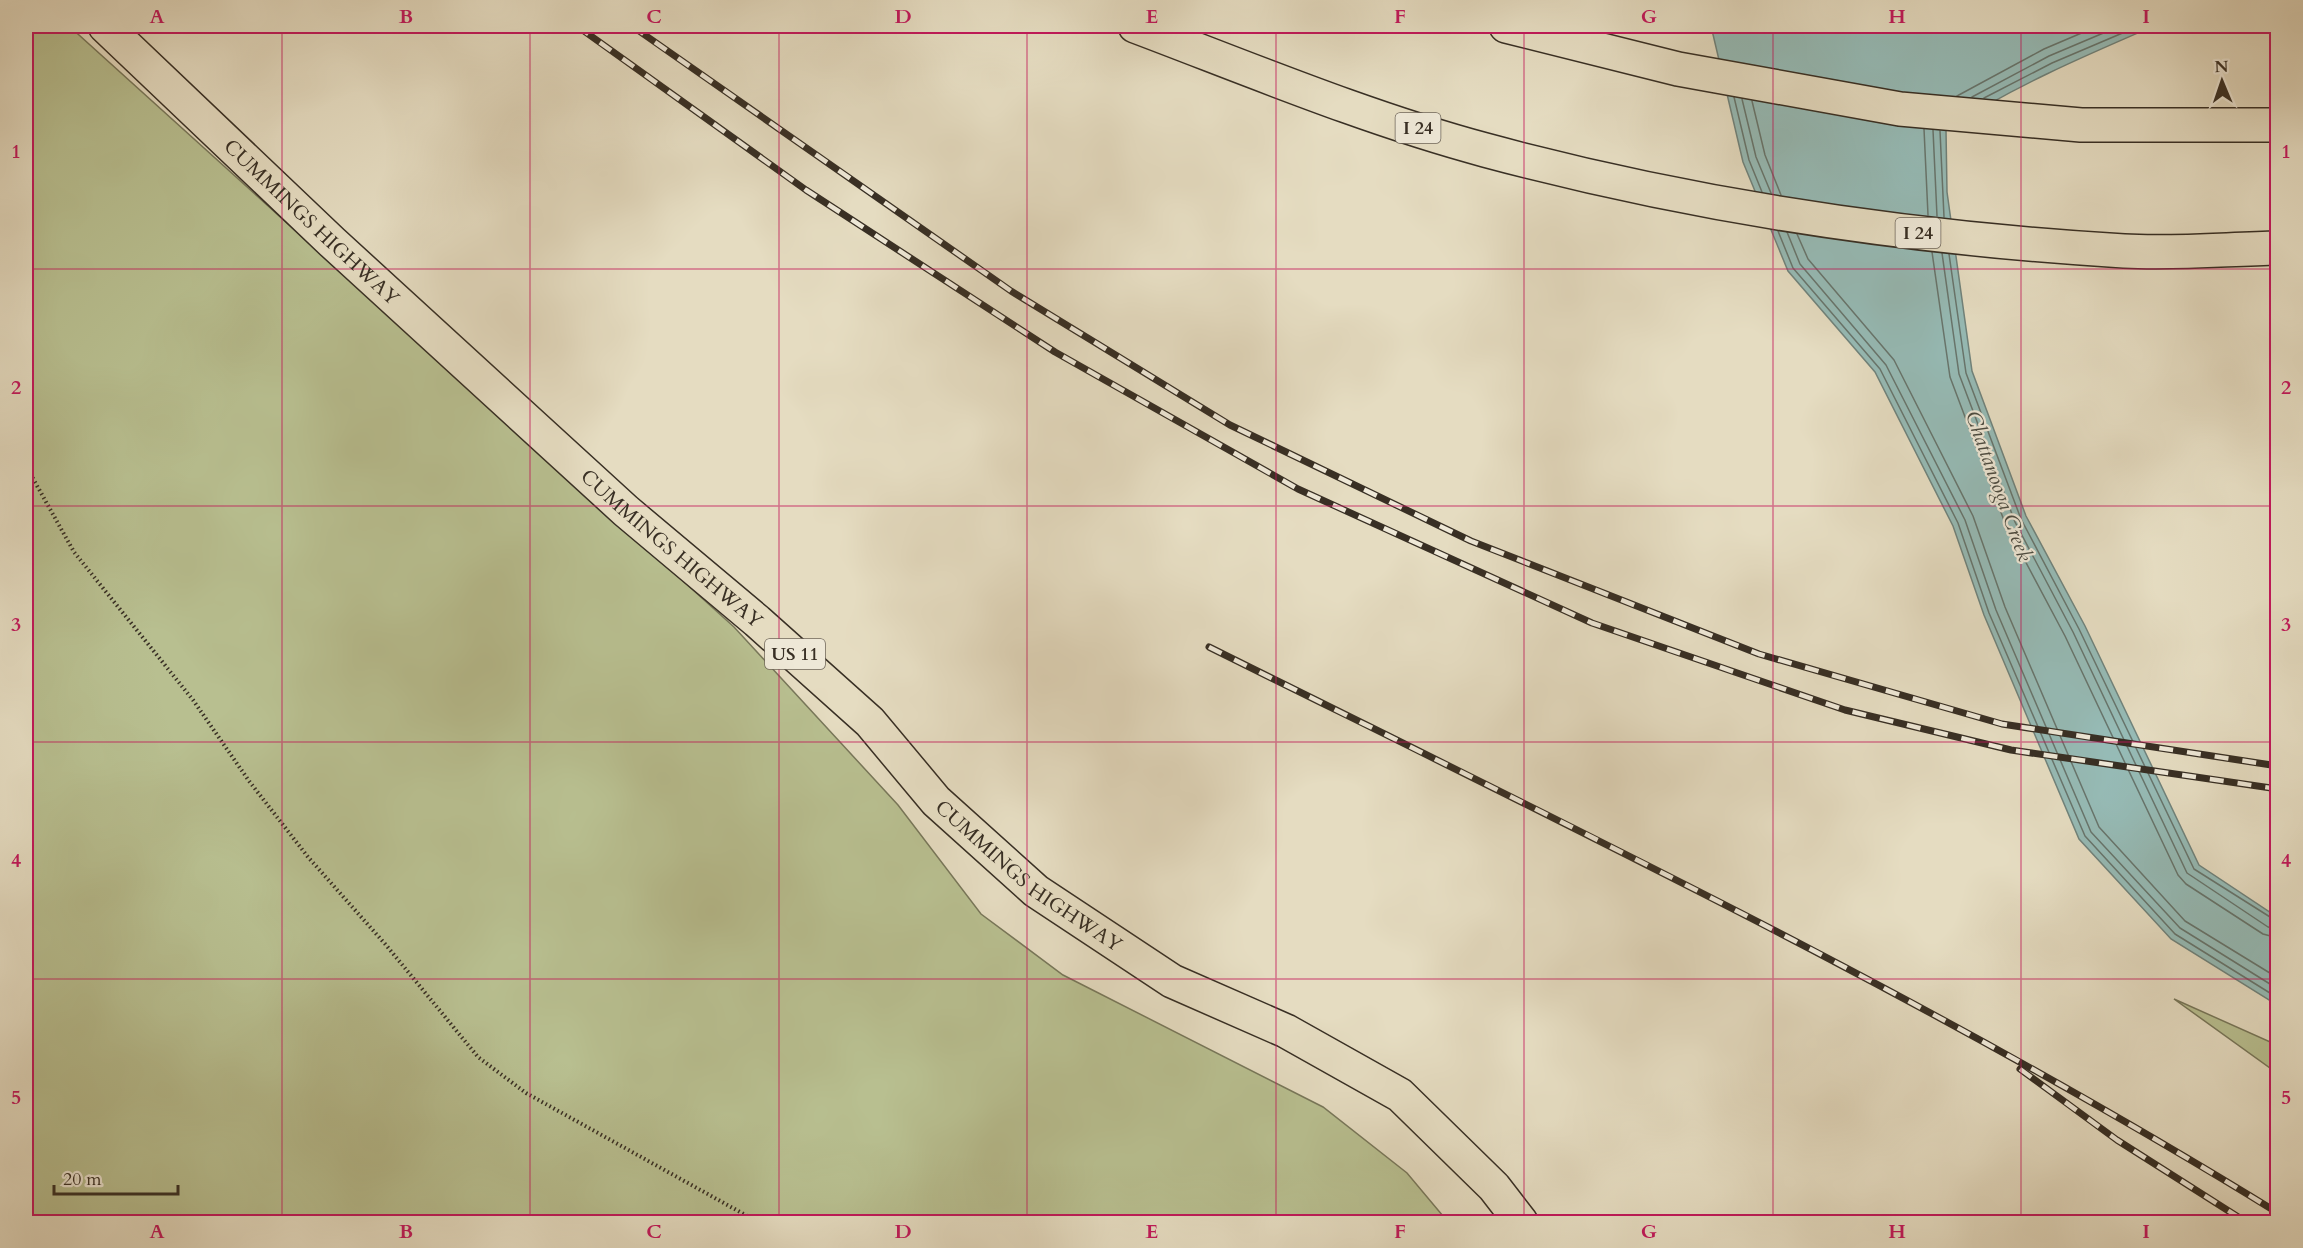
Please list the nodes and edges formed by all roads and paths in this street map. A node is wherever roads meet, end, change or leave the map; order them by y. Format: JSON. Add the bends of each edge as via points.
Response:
{"nodes":[{"id":1,"x":105,"y":26,"type":"edge"},
{"id":2,"x":1135,"y":26,"type":"edge"},
{"id":3,"x":1506,"y":26,"type":"edge"},
{"id":4,"x":2277,"y":125,"type":"edge"},
{"id":5,"x":2277,"y":248,"type":"edge"},
{"id":6,"x":26,"y":466,"type":"edge"},
{"id":7,"x":758,"y":1222,"type":"edge"},
{"id":8,"x":1521,"y":1222,"type":"edge"}],
"edges":[{"from":1,"to":8,"type":"main road","name":"CUMMINGS HIGHWAY","number":"US 11","via":[[332,242],[626,511],[870,722],[936,801],[1036,891],[1172,981],[1286,1031],[1400,1095],[1494,1187]]},
{"from":2,"to":5,"type":"main road","number":"I 24","via":[[1329,99],[1483,150],[1710,203],[1903,232],[2127,251]]},
{"from":3,"to":4,"type":"main road","via":[[1678,69],[1900,109],[2081,125]]},
{"from":6,"to":7,"type":"path","via":[[74,552],[193,700],[249,782],[478,1057],[526,1093]]}]}
